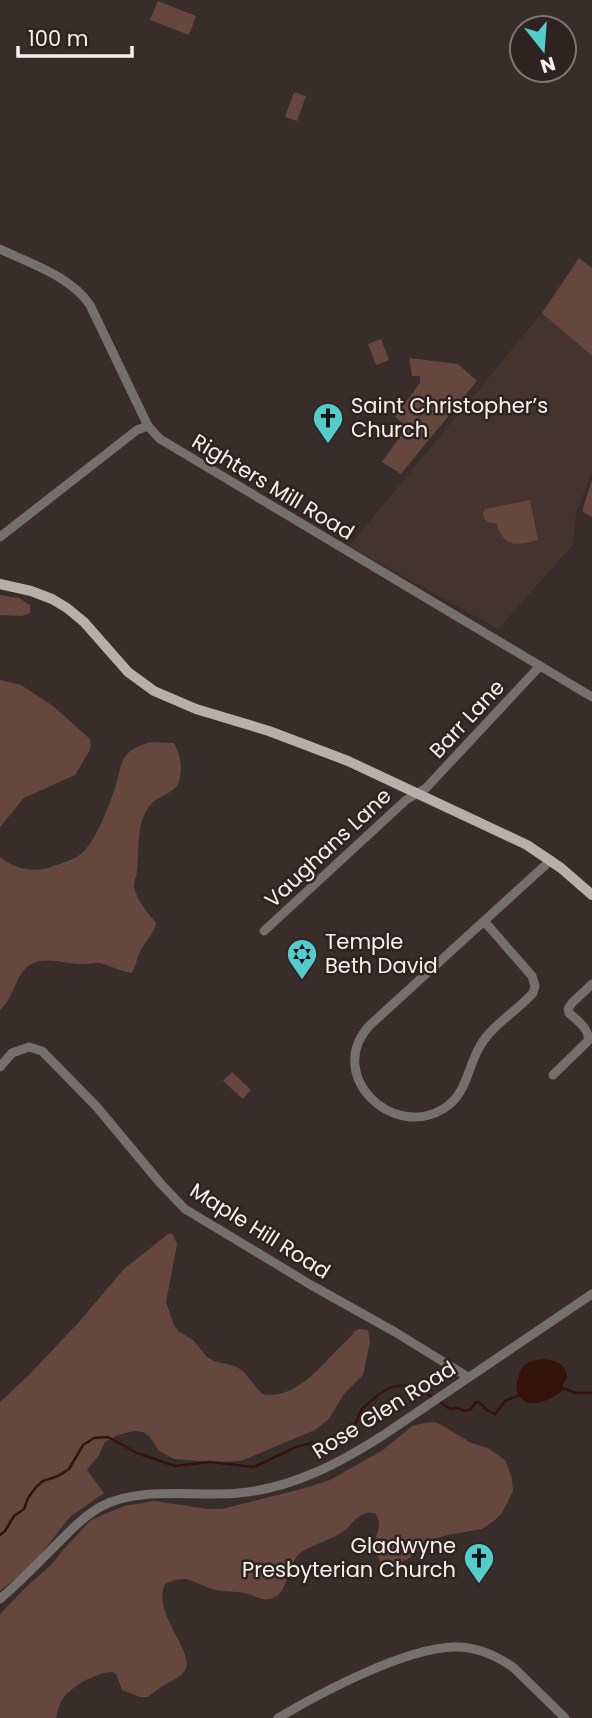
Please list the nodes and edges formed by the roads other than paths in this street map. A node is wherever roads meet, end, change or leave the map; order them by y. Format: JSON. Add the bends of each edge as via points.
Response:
{"nodes":[{"id":1,"x":0,"y":249,"type":"edge"},
{"id":2,"x":148,"y":426,"type":"junction"},
{"id":3,"x":0,"y":537,"type":"edge"},
{"id":4,"x":0,"y":584,"type":"edge"},
{"id":5,"x":540,"y":666,"type":"junction"},
{"id":6,"x":592,"y":697,"type":"edge"},
{"id":7,"x":418,"y":793,"type":"junction"},
{"id":8,"x":551,"y":860,"type":"junction"},
{"id":9,"x":592,"y":895,"type":"edge"},
{"id":10,"x":484,"y":921,"type":"junction"},
{"id":11,"x":264,"y":931,"type":"dead end"},
{"id":12,"x":592,"y":984,"type":"edge"},
{"id":13,"x":0,"y":1067,"type":"edge"},
{"id":14,"x":553,"y":1075,"type":"dead end"},
{"id":15,"x":592,"y":1294,"type":"edge"},
{"id":16,"x":468,"y":1377,"type":"junction"},
{"id":17,"x":0,"y":1599,"type":"edge"},
{"id":18,"x":278,"y":1718,"type":"edge"},
{"id":19,"x":565,"y":1718,"type":"edge"}],
"edges":[{"from":1,"to":2,"type":"street","name":"Righters Mill Road","via":[[62,279],[83,295]]},
{"from":2,"to":3,"type":"street"},
{"from":2,"to":5,"type":"street","name":"Righters Mill Road","via":[[170,445]]},
{"from":4,"to":7,"type":"main road","via":[[31,590],[68,607],[136,679],[165,697],[336,755]]},
{"from":5,"to":6,"type":"street","name":"Righters Mill Road"},
{"from":5,"to":7,"type":"street","name":"Barr Lane"},
{"from":7,"to":8,"type":"main road"},
{"from":7,"to":11,"type":"street","name":"Vaughans Lane"},
{"from":8,"to":9,"type":"main road"},
{"from":8,"to":10,"type":"street"},
{"from":10,"to":10,"type":"street","via":[[532,976],[533,993],[483,1042],[462,1090],[449,1106],[416,1117],[383,1107],[364,1090],[356,1074],[354,1054],[361,1036]]},
{"from":12,"to":14,"type":"street","via":[[568,1009],[586,1030],[588,1041]]},
{"from":13,"to":16,"type":"street","name":"Maple Hill Road","via":[[12,1053],[29,1047],[42,1051],[185,1209]]},
{"from":15,"to":16,"type":"street","name":"Rose Glen Road"},
{"from":16,"to":17,"type":"street","name":"Rose Glen Road","via":[[341,1461],[275,1487],[223,1494],[144,1495],[103,1506],[82,1520]]},
{"from":18,"to":19,"type":"street","via":[[377,1668],[418,1653],[454,1647],[472,1648],[506,1662]]}]}
